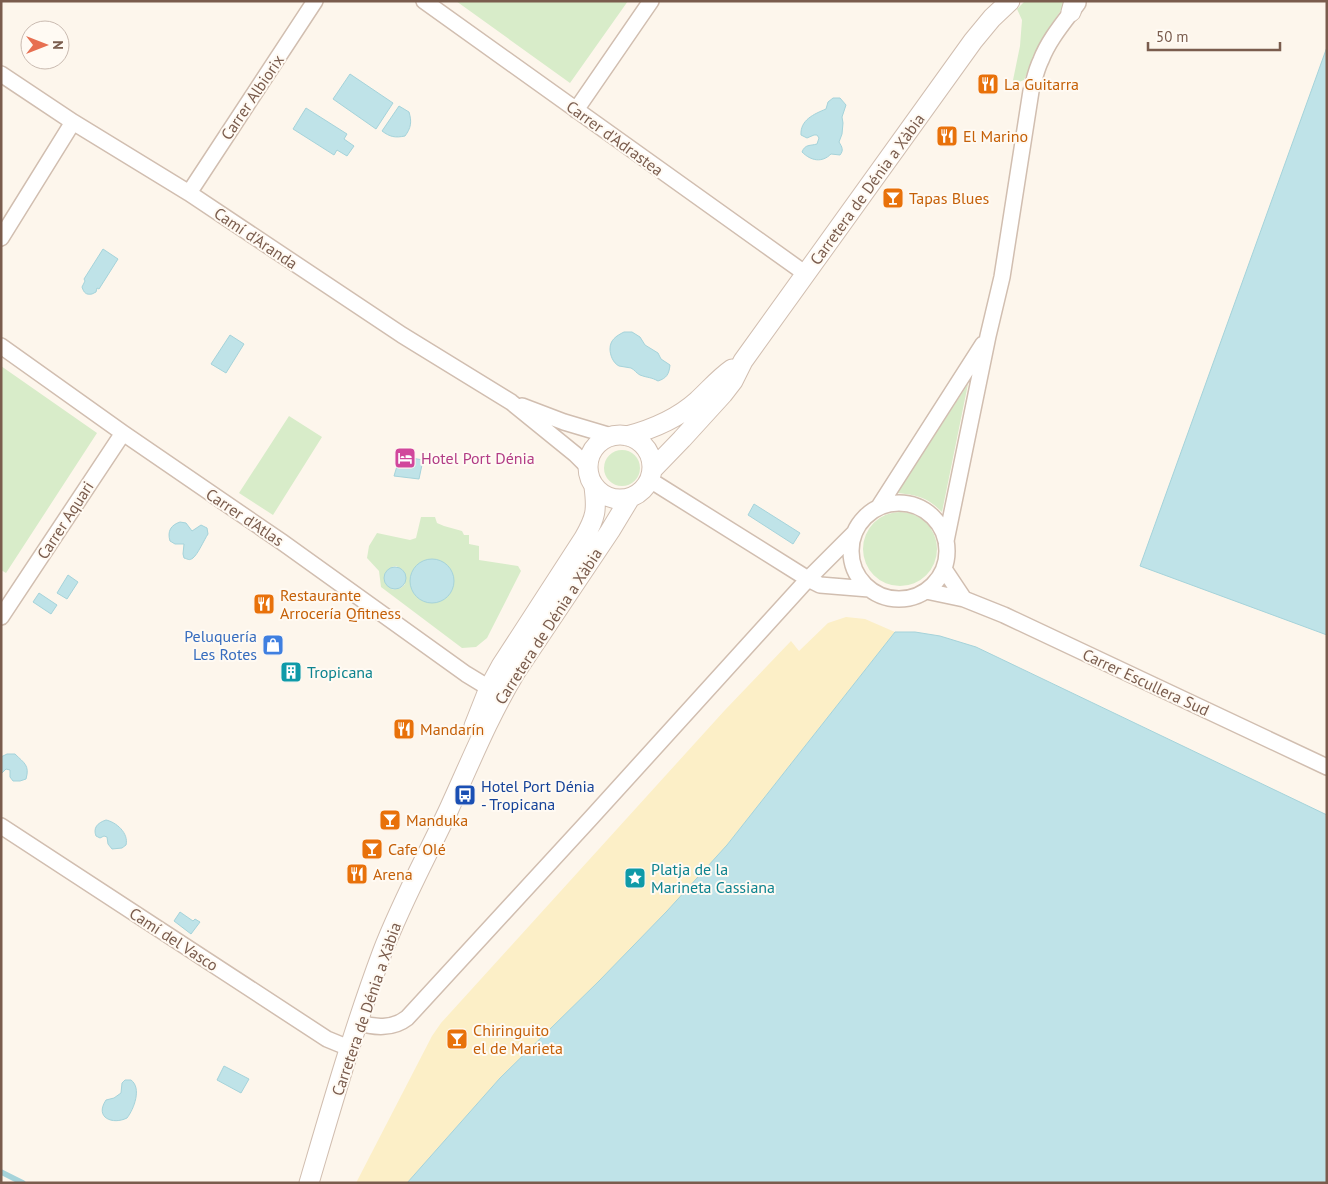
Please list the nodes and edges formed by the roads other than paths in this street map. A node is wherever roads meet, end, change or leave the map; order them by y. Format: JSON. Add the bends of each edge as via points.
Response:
{"nodes":[{"id":1,"x":315,"y":1,"type":"edge"},
{"id":2,"x":424,"y":1,"type":"edge"},
{"id":3,"x":651,"y":1,"type":"edge"},
{"id":4,"x":1001,"y":1,"type":"edge"},
{"id":5,"x":1010,"y":1,"type":"edge"},
{"id":6,"x":1075,"y":5,"type":"edge"},
{"id":7,"x":992,"y":18,"type":"junction"},
{"id":8,"x":1,"y":74,"type":"edge"},
{"id":9,"x":576,"y":110,"type":"junction"},
{"id":10,"x":74,"y":122,"type":"junction"},
{"id":11,"x":189,"y":193,"type":"junction"},
{"id":12,"x":1,"y":238,"type":"edge"},
{"id":13,"x":806,"y":274,"type":"junction"},
{"id":14,"x":988,"y":336,"type":"junction"},
{"id":15,"x":1,"y":346,"type":"edge"},
{"id":16,"x":743,"y":361,"type":"junction"},
{"id":17,"x":511,"y":402,"type":"junction"},
{"id":18,"x":123,"y":433,"type":"junction"},
{"id":19,"x":619,"y":436,"type":"junction"},
{"id":20,"x":588,"y":467,"type":"junction"},
{"id":21,"x":651,"y":474,"type":"junction"},
{"id":22,"x":594,"y":486,"type":"junction"},
{"id":23,"x":630,"y":498,"type":"junction"},
{"id":24,"x":878,"y":508,"type":"junction"},
{"id":25,"x":855,"y":532,"type":"junction"},
{"id":26,"x":946,"y":541,"type":"junction"},
{"id":27,"x":944,"y":569,"type":"junction"},
{"id":28,"x":808,"y":579,"type":"junction"},
{"id":29,"x":869,"y":589,"type":"junction"},
{"id":30,"x":926,"y":591,"type":"junction"},
{"id":31,"x":964,"y":600,"type":"junction"},
{"id":32,"x":4,"y":609,"type":"edge"},
{"id":33,"x":489,"y":688,"type":"junction"},
{"id":34,"x":1327,"y":767,"type":"edge"},
{"id":35,"x":459,"y":785,"type":"junction"},
{"id":36,"x":1,"y":826,"type":"edge"},
{"id":37,"x":358,"y":1022,"type":"junction"},
{"id":38,"x":349,"y":1048,"type":"junction"},
{"id":39,"x":309,"y":1183,"type":"edge"}],
"edges":[{"from":1,"to":11,"type":"street","name":"Carrer Albiorix"},
{"from":2,"to":9,"type":"street","name":"Carrer d'Adrastea"},
{"from":3,"to":9,"type":"street"},
{"from":4,"to":7,"type":"street","name":"Carretera de Dénia a Xàbia"},
{"from":5,"to":7,"type":"street","name":"Carretera de Dénia a Xàbia"},
{"from":6,"to":14,"type":"street","via":[[1046,50],[1035,75],[1002,277]]},
{"from":7,"to":13,"type":"street","name":"Carretera de Dénia a Xàbia"},
{"from":8,"to":10,"type":"street","name":"Camí d'Aranda"},
{"from":9,"to":13,"type":"street","name":"Carrer d'Adrastea"},
{"from":10,"to":11,"type":"street","name":"Camí d'Aranda"},
{"from":10,"to":12,"type":"street"},
{"from":11,"to":17,"type":"street","name":"Camí d'Aranda","via":[[402,336]]},
{"from":13,"to":16,"type":"street","name":"Carretera de Dénia a Xàbia"},
{"from":14,"to":24,"type":"street"},
{"from":14,"to":26,"type":"street"},
{"from":15,"to":18,"type":"street","name":"Carrer d'Atlas"},
{"from":16,"to":19,"type":"street","name":"Carretera de Dénia a Xàbia","via":[[678,415],[658,426]]},
{"from":16,"to":21,"type":"street","name":"Carretera de Dénia a Xàbia","via":[[733,381]]},
{"from":17,"to":19,"type":"street","name":"Camí d'Aranda","via":[[564,422]]},
{"from":17,"to":20,"type":"street","name":"Camí d'Aranda"},
{"from":18,"to":32,"type":"street","name":"Carrer Aquari"},
{"from":18,"to":33,"type":"street","name":"Carrer d'Atlas"},
{"from":19,"to":20,"type":"street","via":[[602,441],[590,457]]},
{"from":19,"to":21,"type":"street","via":[[638,440],[646,448],[651,457]]},
{"from":20,"to":22,"type":"street"},
{"from":21,"to":23,"type":"street","via":[[645,489]]},
{"from":21,"to":28,"type":"street"},
{"from":22,"to":23,"type":"street","via":[[611,498]]},
{"from":22,"to":33,"type":"street","name":"Carretera de Dénia a Xàbia","via":[[596,510],[591,526]]},
{"from":23,"to":35,"type":"street","name":"Carretera de Dénia a Xàbia","via":[[501,696]]},
{"from":24,"to":25,"type":"street","via":[[864,518]]},
{"from":24,"to":26,"type":"street","via":[[892,503],[920,507],[941,527]]},
{"from":25,"to":28,"type":"street"},
{"from":25,"to":29,"type":"street","via":[[852,563]]},
{"from":26,"to":27,"type":"street","via":[[948,555]]},
{"from":27,"to":30,"type":"street","via":[[937,582]]},
{"from":27,"to":31,"type":"street"},
{"from":28,"to":29,"type":"street","via":[[820,585]]},
{"from":28,"to":37,"type":"street","via":[[407,1018],[378,1027]]},
{"from":29,"to":30,"type":"street","via":[[891,599],[903,600]]},
{"from":30,"to":31,"type":"street","name":"Carrer Escullera Sud"},
{"from":31,"to":34,"type":"street","name":"Carrer Escullera Sud","via":[[1004,615]]},
{"from":33,"to":35,"type":"street","name":"Carretera de Dénia a Xàbia","via":[[469,738]]},
{"from":35,"to":37,"type":"street","name":"Carretera de Dénia a Xàbia","via":[[393,928]]},
{"from":36,"to":38,"type":"street","name":"Camí del Vasco","via":[[327,1039]]},
{"from":37,"to":38,"type":"street","name":"Carretera de Dénia a Xàbia"},
{"from":38,"to":39,"type":"street","name":"Carretera de Dénia a Xàbia"}]}
